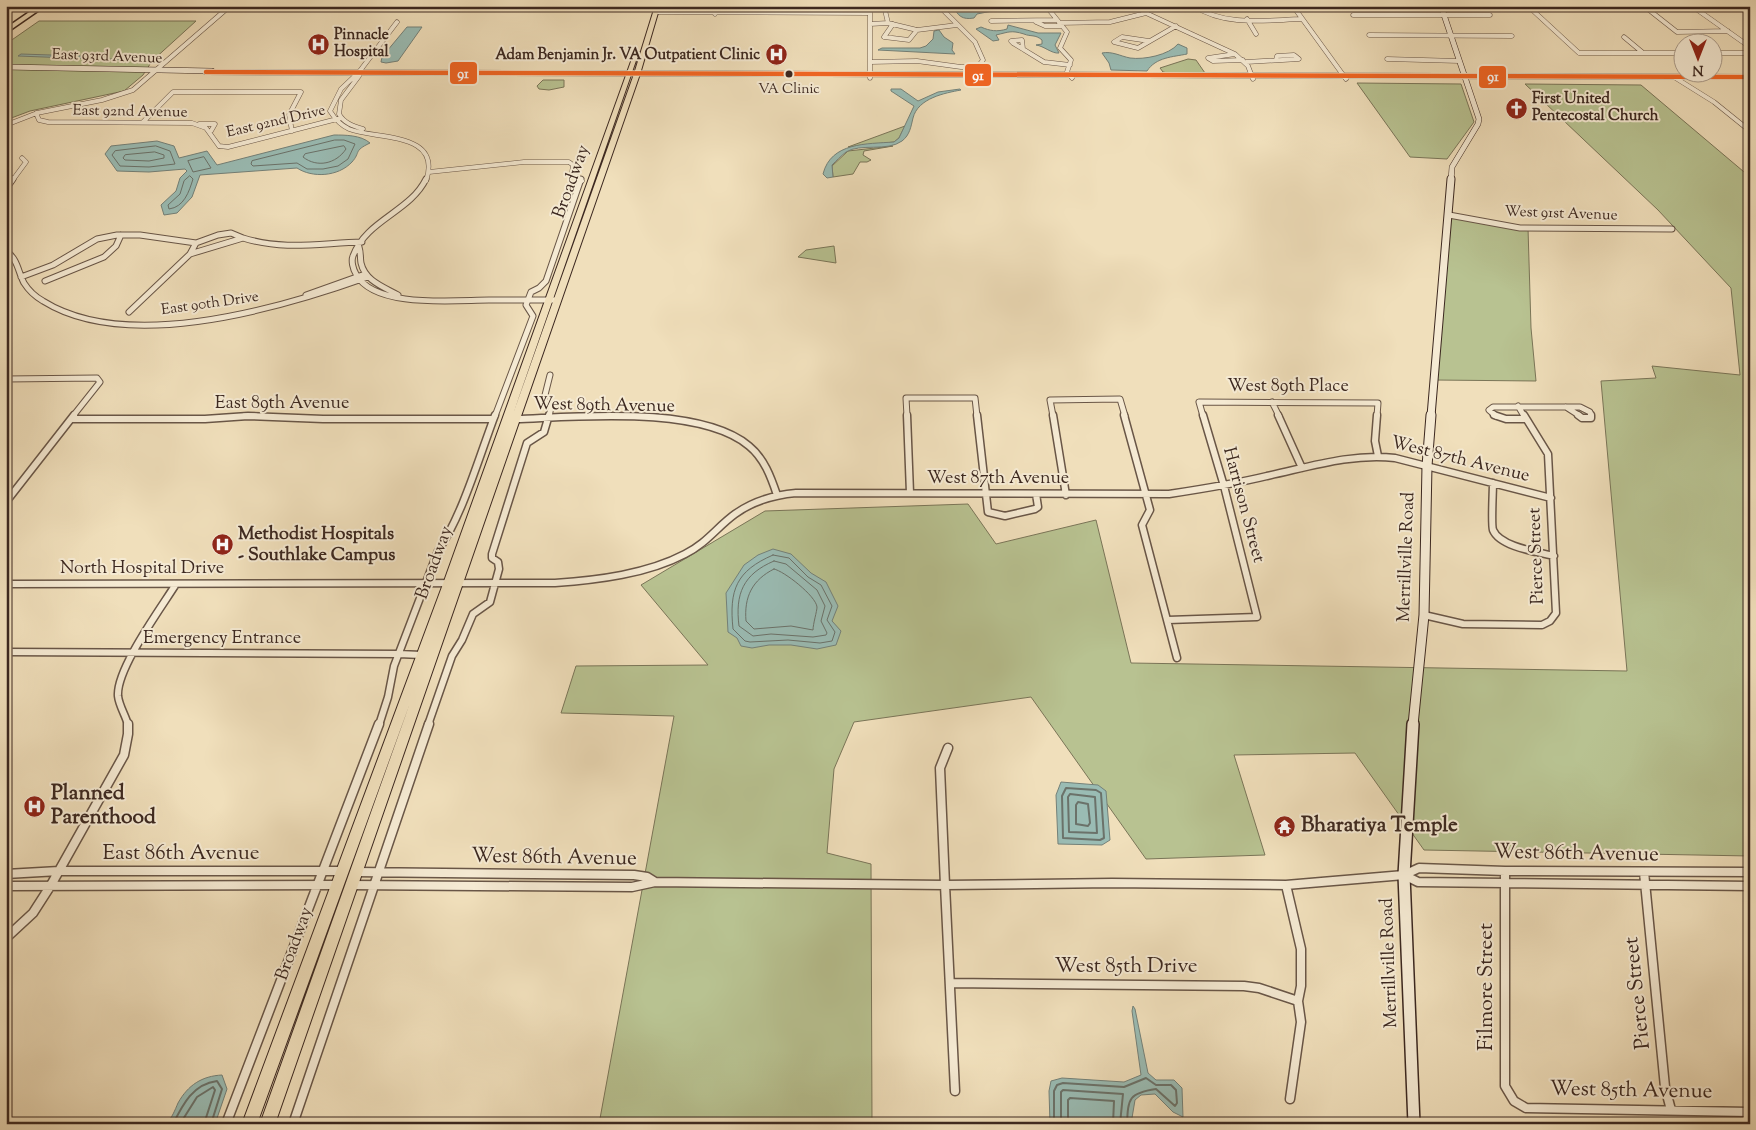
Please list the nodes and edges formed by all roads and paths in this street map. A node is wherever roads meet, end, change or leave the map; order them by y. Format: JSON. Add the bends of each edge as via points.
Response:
{"nodes":[{"id":1,"x":32,"y":6,"type":"edge"},
{"id":2,"x":42,"y":6,"type":"edge"},
{"id":3,"x":230,"y":6,"type":"edge"},
{"id":4,"x":658,"y":6,"type":"edge"},
{"id":5,"x":717,"y":6,"type":"edge"},
{"id":6,"x":870,"y":6,"type":"edge"},
{"id":7,"x":884,"y":6,"type":"edge"},
{"id":8,"x":939,"y":6,"type":"edge"},
{"id":9,"x":1046,"y":6,"type":"edge"},
{"id":10,"x":1135,"y":6,"type":"edge"},
{"id":11,"x":1194,"y":6,"type":"edge"},
{"id":12,"x":1293,"y":6,"type":"edge"},
{"id":13,"x":1441,"y":6,"type":"edge"},
{"id":14,"x":1528,"y":6,"type":"edge"},
{"id":15,"x":1644,"y":6,"type":"edge"},
{"id":16,"x":1692,"y":6,"type":"edge"},
{"id":17,"x":1742,"y":6,"type":"edge"},
{"id":18,"x":1750,"y":11,"type":"edge"},
{"id":19,"x":870,"y":13,"type":"junction"},
{"id":20,"x":1146,"y":13,"type":"junction"},
{"id":21,"x":655,"y":14,"type":"junction"},
{"id":22,"x":715,"y":14,"type":"junction"},
{"id":23,"x":1353,"y":15,"type":"dead end"},
{"id":24,"x":1444,"y":15,"type":"junction"},
{"id":25,"x":1490,"y":16,"type":"dead end"},
{"id":26,"x":1247,"y":19,"type":"junction"},
{"id":27,"x":1302,"y":19,"type":"junction"},
{"id":28,"x":1035,"y":21,"type":"junction"},
{"id":29,"x":397,"y":22,"type":"dead end"},
{"id":30,"x":991,"y":22,"type":"dead end"},
{"id":31,"x":888,"y":23,"type":"junction"},
{"id":32,"x":1060,"y":23,"type":"junction"},
{"id":33,"x":870,"y":24,"type":"junction"},
{"id":34,"x":893,"y":24,"type":"junction"},
{"id":35,"x":6,"y":25,"type":"edge"},
{"id":36,"x":957,"y":25,"type":"junction"},
{"id":37,"x":1176,"y":26,"type":"junction"},
{"id":38,"x":917,"y":30,"type":"junction"},
{"id":39,"x":6,"y":31,"type":"edge"},
{"id":40,"x":1728,"y":32,"type":"junction"},
{"id":41,"x":1256,"y":34,"type":"dead end"},
{"id":42,"x":1369,"y":35,"type":"dead end"},
{"id":43,"x":1449,"y":36,"type":"junction"},
{"id":44,"x":1512,"y":36,"type":"dead end"},
{"id":45,"x":1624,"y":37,"type":"dead end"},
{"id":46,"x":1149,"y":41,"type":"junction"},
{"id":47,"x":1750,"y":47,"type":"edge"},
{"id":48,"x":1023,"y":49,"type":"dead end"},
{"id":49,"x":1642,"y":52,"type":"junction"},
{"id":50,"x":1674,"y":53,"type":"edge"},
{"id":51,"x":1724,"y":53,"type":"edge"},
{"id":52,"x":1750,"y":53,"type":"edge"},
{"id":53,"x":1235,"y":54,"type":"junction"},
{"id":54,"x":1388,"y":59,"type":"dead end"},
{"id":55,"x":1276,"y":60,"type":"junction"},
{"id":56,"x":1244,"y":61,"type":"junction"},
{"id":57,"x":1459,"y":61,"type":"junction"},
{"id":58,"x":870,"y":62,"type":"junction"},
{"id":59,"x":979,"y":66,"type":"junction"},
{"id":60,"x":1070,"y":66,"type":"junction"},
{"id":61,"x":6,"y":67,"type":"edge"},
{"id":62,"x":157,"y":71,"type":"junction"},
{"id":63,"x":359,"y":72,"type":"junction"},
{"id":64,"x":634,"y":74,"type":"junction"},
{"id":65,"x":870,"y":76,"type":"junction"},
{"id":66,"x":980,"y":76,"type":"junction"},
{"id":67,"x":1071,"y":77,"type":"junction"},
{"id":68,"x":1750,"y":77,"type":"edge"},
{"id":69,"x":1253,"y":78,"type":"junction"},
{"id":70,"x":1345,"y":78,"type":"junction"},
{"id":71,"x":1465,"y":78,"type":"junction"},
{"id":72,"x":1585,"y":78,"type":"junction"},
{"id":73,"x":1724,"y":78,"type":"edge"},
{"id":74,"x":1674,"y":79,"type":"edge"},
{"id":75,"x":1682,"y":82,"type":"edge"},
{"id":76,"x":36,"y":113,"type":"junction"},
{"id":77,"x":340,"y":117,"type":"junction"},
{"id":78,"x":333,"y":119,"type":"junction"},
{"id":79,"x":143,"y":122,"type":"junction"},
{"id":80,"x":6,"y":124,"type":"edge"},
{"id":81,"x":197,"y":124,"type":"junction"},
{"id":82,"x":291,"y":130,"type":"junction"},
{"id":83,"x":1750,"y":130,"type":"edge"},
{"id":84,"x":212,"y":131,"type":"junction"},
{"id":85,"x":376,"y":134,"type":"junction"},
{"id":86,"x":219,"y":146,"type":"joint"},
{"id":87,"x":22,"y":158,"type":"dead end"},
{"id":88,"x":429,"y":172,"type":"junction"},
{"id":89,"x":6,"y":189,"type":"edge"},
{"id":90,"x":1449,"y":215,"type":"junction"},
{"id":91,"x":1672,"y":228,"type":"dead end"},
{"id":92,"x":121,"y":235,"type":"junction"},
{"id":93,"x":244,"y":238,"type":"junction"},
{"id":94,"x":196,"y":243,"type":"junction"},
{"id":95,"x":359,"y":244,"type":"junction"},
{"id":96,"x":6,"y":250,"type":"edge"},
{"id":97,"x":190,"y":254,"type":"junction"},
{"id":98,"x":21,"y":276,"type":"junction"},
{"id":99,"x":367,"y":276,"type":"junction"},
{"id":100,"x":358,"y":279,"type":"junction"},
{"id":101,"x":46,"y":281,"type":"dead end"},
{"id":102,"x":401,"y":297,"type":"junction"},
{"id":103,"x":527,"y":300,"type":"junction"},
{"id":104,"x":554,"y":300,"type":"junction"},
{"id":105,"x":129,"y":312,"type":"dead end"},
{"id":106,"x":550,"y":375,"type":"dead end"},
{"id":107,"x":6,"y":379,"type":"edge"},
{"id":108,"x":100,"y":380,"type":"joint"},
{"id":109,"x":1050,"y":400,"type":"joint"},
{"id":110,"x":1199,"y":402,"type":"joint"},
{"id":111,"x":1272,"y":402,"type":"junction"},
{"id":112,"x":1518,"y":406,"type":"junction"},
{"id":113,"x":1566,"y":407,"type":"dead end"},
{"id":114,"x":1526,"y":418,"type":"junction"},
{"id":115,"x":72,"y":419,"type":"junction"},
{"id":116,"x":493,"y":419,"type":"junction"},
{"id":117,"x":516,"y":419,"type":"junction"},
{"id":118,"x":548,"y":419,"type":"junction"},
{"id":119,"x":1378,"y":456,"type":"junction"},
{"id":120,"x":1427,"y":466,"type":"junction"},
{"id":121,"x":1302,"y":468,"type":"junction"},
{"id":122,"x":1493,"y":484,"type":"junction"},
{"id":123,"x":1224,"y":486,"type":"junction"},
{"id":124,"x":910,"y":493,"type":"junction"},
{"id":125,"x":986,"y":494,"type":"junction"},
{"id":126,"x":1036,"y":494,"type":"junction"},
{"id":127,"x":1146,"y":494,"type":"junction"},
{"id":128,"x":1066,"y":495,"type":"junction"},
{"id":129,"x":777,"y":496,"type":"junction"},
{"id":130,"x":1551,"y":498,"type":"junction"},
{"id":131,"x":6,"y":502,"type":"edge"},
{"id":132,"x":1554,"y":556,"type":"junction"},
{"id":133,"x":6,"y":584,"type":"edge"},
{"id":134,"x":176,"y":584,"type":"junction"},
{"id":135,"x":426,"y":584,"type":"junction"},
{"id":136,"x":453,"y":584,"type":"junction"},
{"id":137,"x":495,"y":584,"type":"junction"},
{"id":138,"x":1424,"y":615,"type":"junction"},
{"id":139,"x":1168,"y":620,"type":"junction"},
{"id":140,"x":1550,"y":622,"type":"joint"},
{"id":141,"x":6,"y":652,"type":"edge"},
{"id":142,"x":134,"y":653,"type":"junction"},
{"id":143,"x":399,"y":654,"type":"junction"},
{"id":144,"x":421,"y":655,"type":"junction"},
{"id":145,"x":1176,"y":658,"type":"dead end"},
{"id":146,"x":427,"y":670,"type":"junction"},
{"id":147,"x":948,"y":748,"type":"dead end"},
{"id":148,"x":59,"y":871,"type":"junction"},
{"id":149,"x":323,"y":871,"type":"junction"},
{"id":150,"x":341,"y":871,"type":"junction"},
{"id":151,"x":1505,"y":871,"type":"junction"},
{"id":152,"x":356,"y":872,"type":"junction"},
{"id":153,"x":378,"y":872,"type":"junction"},
{"id":154,"x":1644,"y":872,"type":"junction"},
{"id":155,"x":1750,"y":872,"type":"edge"},
{"id":156,"x":6,"y":874,"type":"edge"},
{"id":157,"x":1404,"y":875,"type":"junction"},
{"id":158,"x":655,"y":882,"type":"junction"},
{"id":159,"x":1504,"y":883,"type":"junction"},
{"id":160,"x":51,"y":885,"type":"junction"},
{"id":161,"x":318,"y":885,"type":"junction"},
{"id":162,"x":336,"y":885,"type":"junction"},
{"id":163,"x":945,"y":885,"type":"junction"},
{"id":164,"x":1286,"y":885,"type":"junction"},
{"id":165,"x":1645,"y":885,"type":"junction"},
{"id":166,"x":6,"y":886,"type":"edge"},
{"id":167,"x":351,"y":886,"type":"junction"},
{"id":168,"x":374,"y":886,"type":"junction"},
{"id":169,"x":1750,"y":886,"type":"edge"},
{"id":170,"x":6,"y":938,"type":"edge"},
{"id":171,"x":950,"y":984,"type":"junction"},
{"id":172,"x":1298,"y":1001,"type":"junction"},
{"id":173,"x":955,"y":1091,"type":"dead end"},
{"id":174,"x":1290,"y":1099,"type":"dead end"},
{"id":175,"x":1514,"y":1101,"type":"joint"},
{"id":176,"x":1671,"y":1110,"type":"junction"},
{"id":177,"x":1750,"y":1112,"type":"edge"},
{"id":178,"x":226,"y":1124,"type":"edge"},
{"id":179,"x":249,"y":1124,"type":"edge"},
{"id":180,"x":267,"y":1124,"type":"edge"},
{"id":181,"x":293,"y":1124,"type":"edge"},
{"id":182,"x":1414,"y":1124,"type":"edge"}],
"edges":[{"from":1,"to":35,"type":"highway"},
{"from":2,"to":39,"type":"highway"},
{"from":3,"to":62,"type":"street"},
{"from":4,"to":21,"type":"main road","name":"Broadway"},
{"from":5,"to":22,"type":"street"},
{"from":6,"to":19,"type":"street"},
{"from":7,"to":31,"type":"street"},
{"from":8,"to":36,"type":"street"},
{"from":9,"to":32,"type":"street"},
{"from":10,"to":20,"type":"street"},
{"from":11,"to":26,"type":"street","via":[[1206,14]]},
{"from":12,"to":27,"type":"street"},
{"from":13,"to":24,"type":"street","name":"Merrillville Road"},
{"from":14,"to":49,"type":"street","via":[[1580,53]]},
{"from":15,"to":40,"type":"street","via":[[1677,32]]},
{"from":16,"to":40,"type":"street"},
{"from":17,"to":18,"type":"street"},
{"from":19,"to":22,"type":"street"},
{"from":19,"to":33,"type":"street"},
{"from":20,"to":32,"type":"street","via":[[1110,22]]},
{"from":20,"to":37,"type":"street"},
{"from":21,"to":22,"type":"street"},
{"from":21,"to":64,"type":"main road","name":"Broadway"},
{"from":23,"to":24,"type":"street"},
{"from":24,"to":25,"type":"street"},
{"from":24,"to":43,"type":"street","name":"Merrillville Road"},
{"from":26,"to":27,"type":"street"},
{"from":26,"to":41,"type":"street"},
{"from":27,"to":70,"type":"street"},
{"from":28,"to":30,"type":"street","via":[[1012,19]]},
{"from":28,"to":32,"type":"street"},
{"from":28,"to":32,"type":"street","via":[[1045,26]]},
{"from":29,"to":63,"type":"street"},
{"from":31,"to":33,"type":"street"},
{"from":31,"to":34,"type":"street"},
{"from":32,"to":60,"type":"street","via":[[1067,32],[1060,48],[1071,60]]},
{"from":33,"to":58,"type":"street"},
{"from":34,"to":38,"type":"street"},
{"from":34,"to":38,"type":"street","via":[[884,37],[909,40]]},
{"from":36,"to":38,"type":"street"},
{"from":36,"to":59,"type":"street","via":[[975,42],[983,60]]},
{"from":37,"to":46,"type":"street"},
{"from":37,"to":53,"type":"street"},
{"from":40,"to":47,"type":"street"},
{"from":42,"to":43,"type":"street"},
{"from":43,"to":44,"type":"street"},
{"from":43,"to":57,"type":"street","name":"Merrillville Road"},
{"from":45,"to":49,"type":"street"},
{"from":46,"to":46,"type":"street","via":[[1138,48],[1114,42],[1122,37]]},
{"from":48,"to":60,"type":"street","via":[[1044,62]]},
{"from":49,"to":50,"type":"street"},
{"from":51,"to":52,"type":"street"},
{"from":53,"to":56,"type":"street"},
{"from":53,"to":56,"type":"street","via":[[1208,58],[1213,61]]},
{"from":54,"to":57,"type":"street"},
{"from":55,"to":55,"type":"street","via":[[1285,61],[1299,59],[1294,55],[1276,56]]},
{"from":55,"to":56,"type":"street"},
{"from":56,"to":69,"type":"street"},
{"from":57,"to":71,"type":"street","name":"Merrillville Road"},
{"from":58,"to":59,"type":"street","via":[[918,61]]},
{"from":58,"to":65,"type":"street"},
{"from":59,"to":66,"type":"street"},
{"from":60,"to":67,"type":"street","via":[[1067,69]]},
{"from":61,"to":62,"type":"street","name":"East 93rd Avenue"},
{"from":62,"to":63,"type":"street","name":"East 93rd Avenue"},
{"from":62,"to":76,"type":"street","via":[[134,90],[122,95]]},
{"from":63,"to":64,"type":"street","name":"East 93rd Avenue"},
{"from":63,"to":77,"type":"street","via":[[338,106]]},
{"from":63,"to":78,"type":"street","via":[[333,101],[330,111]]},
{"from":64,"to":65,"type":"street","name":"East 93rd Avenue"},
{"from":64,"to":104,"type":"main road","name":"Broadway"},
{"from":65,"to":66,"type":"street","name":"East 93rd Avenue"},
{"from":66,"to":67,"type":"street","name":"East 93rd Avenue"},
{"from":67,"to":69,"type":"street","name":"East 93rd Avenue"},
{"from":68,"to":72,"type":"street","via":[[1584,75]]},
{"from":68,"to":73,"type":"street","name":"East 93rd Avenue"},
{"from":69,"to":70,"type":"street","name":"East 93rd Avenue"},
{"from":70,"to":71,"type":"street","name":"East 93rd Avenue"},
{"from":71,"to":72,"type":"street","name":"East 93rd Avenue"},
{"from":71,"to":90,"type":"street","name":"Merrillville Road","via":[[1479,119],[1452,167]]},
{"from":72,"to":74,"type":"street","name":"East 93rd Avenue"},
{"from":75,"to":83,"type":"street"},
{"from":76,"to":79,"type":"street","name":"East 92nd Avenue","via":[[39,120],[48,122]]},
{"from":76,"to":80,"type":"street"},
{"from":77,"to":78,"type":"street","name":"East 92nd Drive"},
{"from":77,"to":85,"type":"street","via":[[350,125]]},
{"from":78,"to":82,"type":"street","name":"East 92nd Drive"},
{"from":78,"to":85,"type":"street","via":[[352,131]]},
{"from":79,"to":81,"type":"street","name":"East 92nd Avenue"},
{"from":79,"to":82,"type":"street","via":[[173,92],[301,92],[289,111]]},
{"from":81,"to":84,"type":"street","name":"East 92nd Avenue"},
{"from":81,"to":84,"type":"street","via":[[215,124]]},
{"from":82,"to":86,"type":"street","name":"East 92nd Drive","via":[[228,147]]},
{"from":84,"to":86,"type":"street","name":"East 92nd Avenue"},
{"from":85,"to":88,"type":"street","via":[[396,138],[418,148],[427,157]]},
{"from":87,"to":89,"type":"street","via":[[26,162]]},
{"from":88,"to":95,"type":"street","via":[[416,194],[372,229]]},
{"from":88,"to":103,"type":"street","via":[[524,162],[572,163],[572,172],[582,180],[576,201],[546,281]]},
{"from":90,"to":91,"type":"street","name":"West 91st Avenue","via":[[1520,228]]},
{"from":90,"to":120,"type":"street","name":"Merrillville Road"},
{"from":92,"to":94,"type":"street"},
{"from":92,"to":98,"type":"street","via":[[97,239],[53,265]]},
{"from":92,"to":101,"type":"street","via":[[116,247],[100,258]]},
{"from":93,"to":94,"type":"street","via":[[225,234]]},
{"from":93,"to":95,"type":"street","via":[[284,248]]},
{"from":93,"to":97,"type":"street"},
{"from":94,"to":97,"type":"street"},
{"from":95,"to":99,"type":"street","via":[[361,264]]},
{"from":95,"to":100,"type":"street","via":[[352,257]]},
{"from":96,"to":98,"type":"street","name":"East 90th Drive"},
{"from":97,"to":105,"type":"street"},
{"from":98,"to":100,"type":"street","name":"East 90th Drive","via":[[32,293],[61,311],[136,325],[226,318],[319,295]]},
{"from":99,"to":100,"type":"street","name":"East 90th Drive"},
{"from":99,"to":102,"type":"street"},
{"from":100,"to":102,"type":"street","via":[[381,293]]},
{"from":102,"to":103,"type":"street"},
{"from":103,"to":104,"type":"street"},
{"from":103,"to":116,"type":"street","via":[[527,308],[533,316]]},
{"from":104,"to":117,"type":"main road","name":"Broadway"},
{"from":104,"to":136,"type":"main road","name":"Broadway"},
{"from":106,"to":118,"type":"street","via":[[543,396],[551,408]]},
{"from":107,"to":108,"type":"street"},
{"from":108,"to":115,"type":"street"},
{"from":109,"to":127,"type":"street","via":[[1120,399]]},
{"from":109,"to":128,"type":"street"},
{"from":110,"to":111,"type":"street","name":"West 89th Place"},
{"from":110,"to":123,"type":"street","name":"Harrison Street"},
{"from":111,"to":119,"type":"street","name":"West 89th Place","via":[[1378,403],[1374,441]]},
{"from":111,"to":121,"type":"street"},
{"from":112,"to":113,"type":"street"},
{"from":112,"to":114,"type":"street","name":"Pierce Street"},
{"from":112,"to":114,"type":"street","via":[[1489,410],[1500,418]]},
{"from":114,"to":130,"type":"street","name":"Pierce Street","via":[[1548,454]]},
{"from":115,"to":116,"type":"street","name":"East 89th Avenue","via":[[248,416]]},
{"from":115,"to":131,"type":"street"},
{"from":116,"to":135,"type":"street"},
{"from":117,"to":118,"type":"street","name":"West 89th Avenue"},
{"from":117,"to":136,"type":"main road","name":"Broadway"},
{"from":118,"to":129,"type":"street","name":"West 89th Avenue","via":[[639,418],[721,430],[746,443],[758,454],[768,470]]},
{"from":118,"to":137,"type":"street","via":[[544,432],[527,444],[492,554],[499,566]]},
{"from":119,"to":120,"type":"street","name":"West 87th Avenue"},
{"from":119,"to":121,"type":"street","name":"West 87th Avenue","via":[[1342,459]]},
{"from":120,"to":122,"type":"street","name":"West 87th Avenue"},
{"from":120,"to":138,"type":"street","name":"Merrillville Road"},
{"from":121,"to":123,"type":"street","name":"West 87th Avenue"},
{"from":122,"to":130,"type":"street","name":"West 87th Avenue"},
{"from":122,"to":132,"type":"street","via":[[1493,530],[1497,536],[1510,544]]},
{"from":123,"to":127,"type":"street","name":"West 87th Avenue"},
{"from":123,"to":139,"type":"street","name":"Harrison Street","via":[[1257,617]]},
{"from":124,"to":125,"type":"street","name":"West 87th Avenue"},
{"from":124,"to":125,"type":"street","via":[[906,398],[975,398]]},
{"from":124,"to":129,"type":"street","name":"West 87th Avenue","via":[[796,493]]},
{"from":125,"to":126,"type":"street","name":"West 87th Avenue"},
{"from":125,"to":126,"type":"street","via":[[988,512],[993,515],[1014,515],[1038,508]]},
{"from":126,"to":128,"type":"street","name":"West 87th Avenue"},
{"from":127,"to":128,"type":"street","name":"West 87th Avenue"},
{"from":127,"to":139,"type":"street","via":[[1150,510],[1142,525]]},
{"from":129,"to":137,"type":"street","name":"West 87th Avenue","via":[[756,502],[735,514],[706,542],[659,564],[581,581]]},
{"from":130,"to":132,"type":"street","name":"Pierce Street"},
{"from":132,"to":140,"type":"street","name":"Pierce Street","via":[[1556,613]]},
{"from":133,"to":134,"type":"street","name":"North Hospital Drive"},
{"from":134,"to":135,"type":"street","name":"North Hospital Drive"},
{"from":134,"to":142,"type":"street"},
{"from":135,"to":136,"type":"street","name":"North Hospital Drive"},
{"from":135,"to":143,"type":"street"},
{"from":136,"to":137,"type":"street","name":"West 87th Avenue"},
{"from":136,"to":144,"type":"main road","name":"Broadway"},
{"from":136,"to":146,"type":"main road","name":"Broadway"},
{"from":137,"to":153,"type":"street","via":[[490,602],[473,614],[452,656]]},
{"from":138,"to":140,"type":"street","via":[[1463,624],[1542,625]]},
{"from":138,"to":157,"type":"street","name":"Merrillville Road"},
{"from":139,"to":145,"type":"street"},
{"from":141,"to":142,"type":"street","name":"Emergency Entrance"},
{"from":142,"to":143,"type":"street","name":"Emergency Entrance"},
{"from":142,"to":148,"type":"street","via":[[118,692],[118,702],[129,732],[124,755]]},
{"from":143,"to":144,"type":"street","name":"Emergency Entrance"},
{"from":143,"to":149,"type":"street","via":[[380,722]]},
{"from":144,"to":146,"type":"street","via":[[427,662]]},
{"from":144,"to":150,"type":"main road","name":"Broadway"},
{"from":146,"to":152,"type":"main road","name":"Broadway"},
{"from":147,"to":163,"type":"street","via":[[940,768]]},
{"from":148,"to":149,"type":"street","name":"East 86th Avenue"},
{"from":148,"to":156,"type":"street","name":"East 86th Avenue"},
{"from":148,"to":160,"type":"street"},
{"from":149,"to":150,"type":"street","name":"East 86th Avenue"},
{"from":149,"to":161,"type":"street"},
{"from":150,"to":152,"type":"street","name":"East 86th Avenue"},
{"from":150,"to":162,"type":"main road","name":"Broadway"},
{"from":151,"to":154,"type":"street","name":"West 86th Avenue"},
{"from":151,"to":157,"type":"street","name":"West 86th Avenue","via":[[1418,868]]},
{"from":151,"to":159,"type":"street","name":"Filmore Street"},
{"from":152,"to":153,"type":"street","name":"West 86th Avenue"},
{"from":152,"to":167,"type":"main road","name":"Broadway"},
{"from":153,"to":158,"type":"street","name":"West 86th Avenue","via":[[634,875]]},
{"from":153,"to":168,"type":"street"},
{"from":154,"to":155,"type":"street","name":"West 86th Avenue"},
{"from":154,"to":165,"type":"street","name":"Pierce Street"},
{"from":157,"to":159,"type":"street","name":"West 86th Avenue","via":[[1418,882]]},
{"from":157,"to":164,"type":"street","name":"West 86th Avenue"},
{"from":157,"to":182,"type":"street","name":"Merrillville Road"},
{"from":158,"to":163,"type":"street","name":"West 86th Avenue"},
{"from":158,"to":168,"type":"street","name":"West 86th Avenue","via":[[632,888]]},
{"from":159,"to":165,"type":"street","name":"West 86th Avenue"},
{"from":159,"to":175,"type":"street","name":"Filmore Street","via":[[1505,1086]]},
{"from":160,"to":161,"type":"street","name":"East 86th Avenue"},
{"from":160,"to":166,"type":"street","name":"East 86th Avenue"},
{"from":160,"to":170,"type":"street","via":[[33,913]]},
{"from":161,"to":162,"type":"street","name":"East 86th Avenue"},
{"from":161,"to":178,"type":"street"},
{"from":162,"to":167,"type":"street","name":"East 86th Avenue"},
{"from":162,"to":179,"type":"main road","name":"Broadway"},
{"from":163,"to":164,"type":"street","name":"West 86th Avenue"},
{"from":163,"to":171,"type":"street"},
{"from":164,"to":172,"type":"street","via":[[1301,949]]},
{"from":165,"to":169,"type":"street","name":"West 86th Avenue"},
{"from":165,"to":176,"type":"street","name":"Pierce Street","via":[[1665,1087]]},
{"from":167,"to":168,"type":"street","name":"West 86th Avenue"},
{"from":167,"to":180,"type":"main road","name":"Broadway"},
{"from":168,"to":181,"type":"street"},
{"from":171,"to":172,"type":"street","name":"West 85th Drive","via":[[1244,986]]},
{"from":171,"to":173,"type":"street"},
{"from":172,"to":174,"type":"street","via":[[1301,1022]]},
{"from":175,"to":176,"type":"street","name":"West 85th Avenue","via":[[1526,1108]]},
{"from":176,"to":177,"type":"street","name":"West 85th Avenue"}]}
